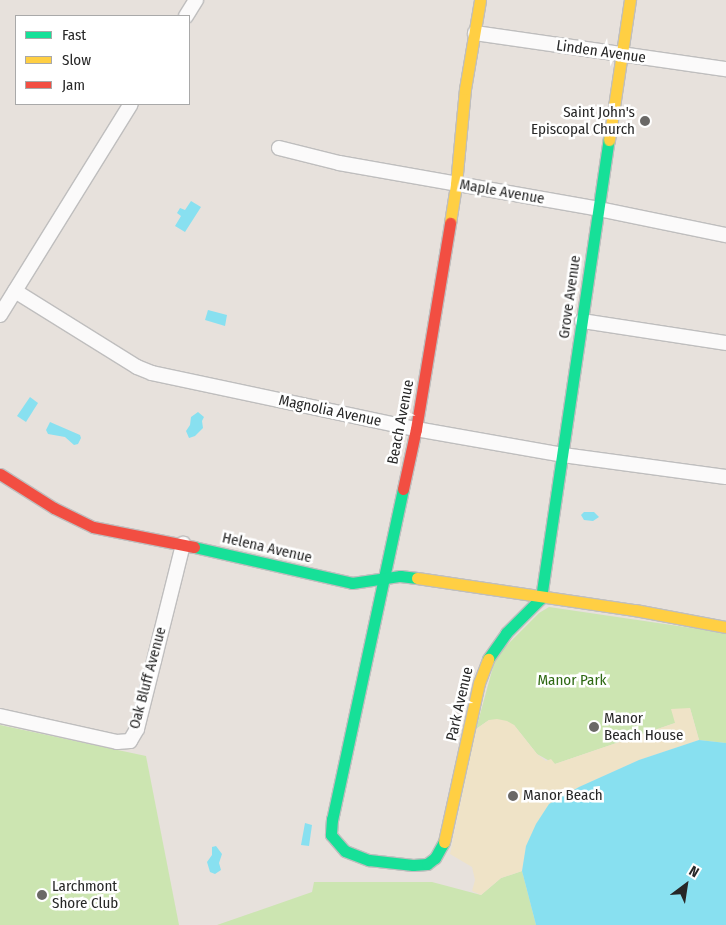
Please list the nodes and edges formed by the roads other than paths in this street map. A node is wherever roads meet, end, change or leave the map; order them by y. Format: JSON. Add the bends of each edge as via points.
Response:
{"nodes":[{"id":1,"x":196,"y":0,"type":"edge"},
{"id":2,"x":480,"y":0,"type":"edge"},
{"id":3,"x":630,"y":0,"type":"edge"},
{"id":4,"x":187,"y":15,"type":"edge"},
{"id":5,"x":475,"y":33,"type":"junction"},
{"id":6,"x":622,"y":56,"type":"junction"},
{"id":7,"x":726,"y":69,"type":"edge"},
{"id":8,"x":130,"y":105,"type":"edge"},
{"id":9,"x":279,"y":148,"type":"dead end"},
{"id":10,"x":456,"y":184,"type":"junction"},
{"id":11,"x":599,"y":209,"type":"junction"},
{"id":12,"x":726,"y":235,"type":"edge"},
{"id":13,"x":15,"y":291,"type":"junction"},
{"id":14,"x":0,"y":315,"type":"edge"},
{"id":15,"x":582,"y":321,"type":"junction"},
{"id":16,"x":726,"y":344,"type":"edge"},
{"id":17,"x":416,"y":429,"type":"junction"},
{"id":18,"x":563,"y":454,"type":"junction"},
{"id":19,"x":0,"y":474,"type":"edge"},
{"id":20,"x":726,"y":477,"type":"edge"},
{"id":21,"x":183,"y":544,"type":"junction"},
{"id":22,"x":384,"y":578,"type":"junction"},
{"id":23,"x":541,"y":598,"type":"junction"},
{"id":24,"x":726,"y":627,"type":"edge"},
{"id":25,"x":0,"y":716,"type":"edge"},
{"id":26,"x":338,"y":845,"type":"joint"}],
"edges":[{"from":1,"to":4,"type":"street"},
{"from":2,"to":5,"type":"street","name":"Beach Avenue"},
{"from":3,"to":6,"type":"street","name":"Grove Avenue"},
{"from":5,"to":6,"type":"street","name":"Linden Avenue"},
{"from":5,"to":10,"type":"street","name":"Beach Avenue","via":[[465,89]]},
{"from":6,"to":7,"type":"street","name":"Linden Avenue"},
{"from":6,"to":11,"type":"street","name":"Grove Avenue"},
{"from":8,"to":13,"type":"street"},
{"from":9,"to":10,"type":"street","name":"Maple Avenue","via":[[339,163]]},
{"from":10,"to":11,"type":"street","name":"Maple Avenue"},
{"from":10,"to":17,"type":"street","name":"Beach Avenue"},
{"from":11,"to":12,"type":"street","name":"Maple Avenue"},
{"from":11,"to":15,"type":"street","name":"Grove Avenue"},
{"from":13,"to":14,"type":"street"},
{"from":13,"to":17,"type":"street","name":"Magnolia Avenue","via":[[144,371]]},
{"from":15,"to":16,"type":"street"},
{"from":15,"to":18,"type":"street","name":"Grove Avenue"},
{"from":17,"to":18,"type":"street","name":"Magnolia Avenue"},
{"from":17,"to":22,"type":"street","name":"Beach Avenue"},
{"from":18,"to":20,"type":"street","name":"Magnolia Avenue"},
{"from":18,"to":23,"type":"street","name":"Grove Avenue"},
{"from":19,"to":21,"type":"street","name":"Helena Avenue","via":[[54,508],[93,527]]},
{"from":21,"to":22,"type":"street","name":"Helena Avenue","via":[[352,583]]},
{"from":21,"to":25,"type":"street","name":"Oak Bluff Avenue","via":[[137,729],[130,741],[116,742]]},
{"from":22,"to":23,"type":"street","name":"Helena Avenue","via":[[400,576]]},
{"from":22,"to":26,"type":"street","name":"Beach Avenue","via":[[332,819],[331,835]]},
{"from":23,"to":24,"type":"street","via":[[635,610]]},
{"from":23,"to":26,"type":"street","name":"Park Avenue","via":[[506,633],[486,662],[443,846],[435,858],[427,864],[413,865],[369,860]]}]}
